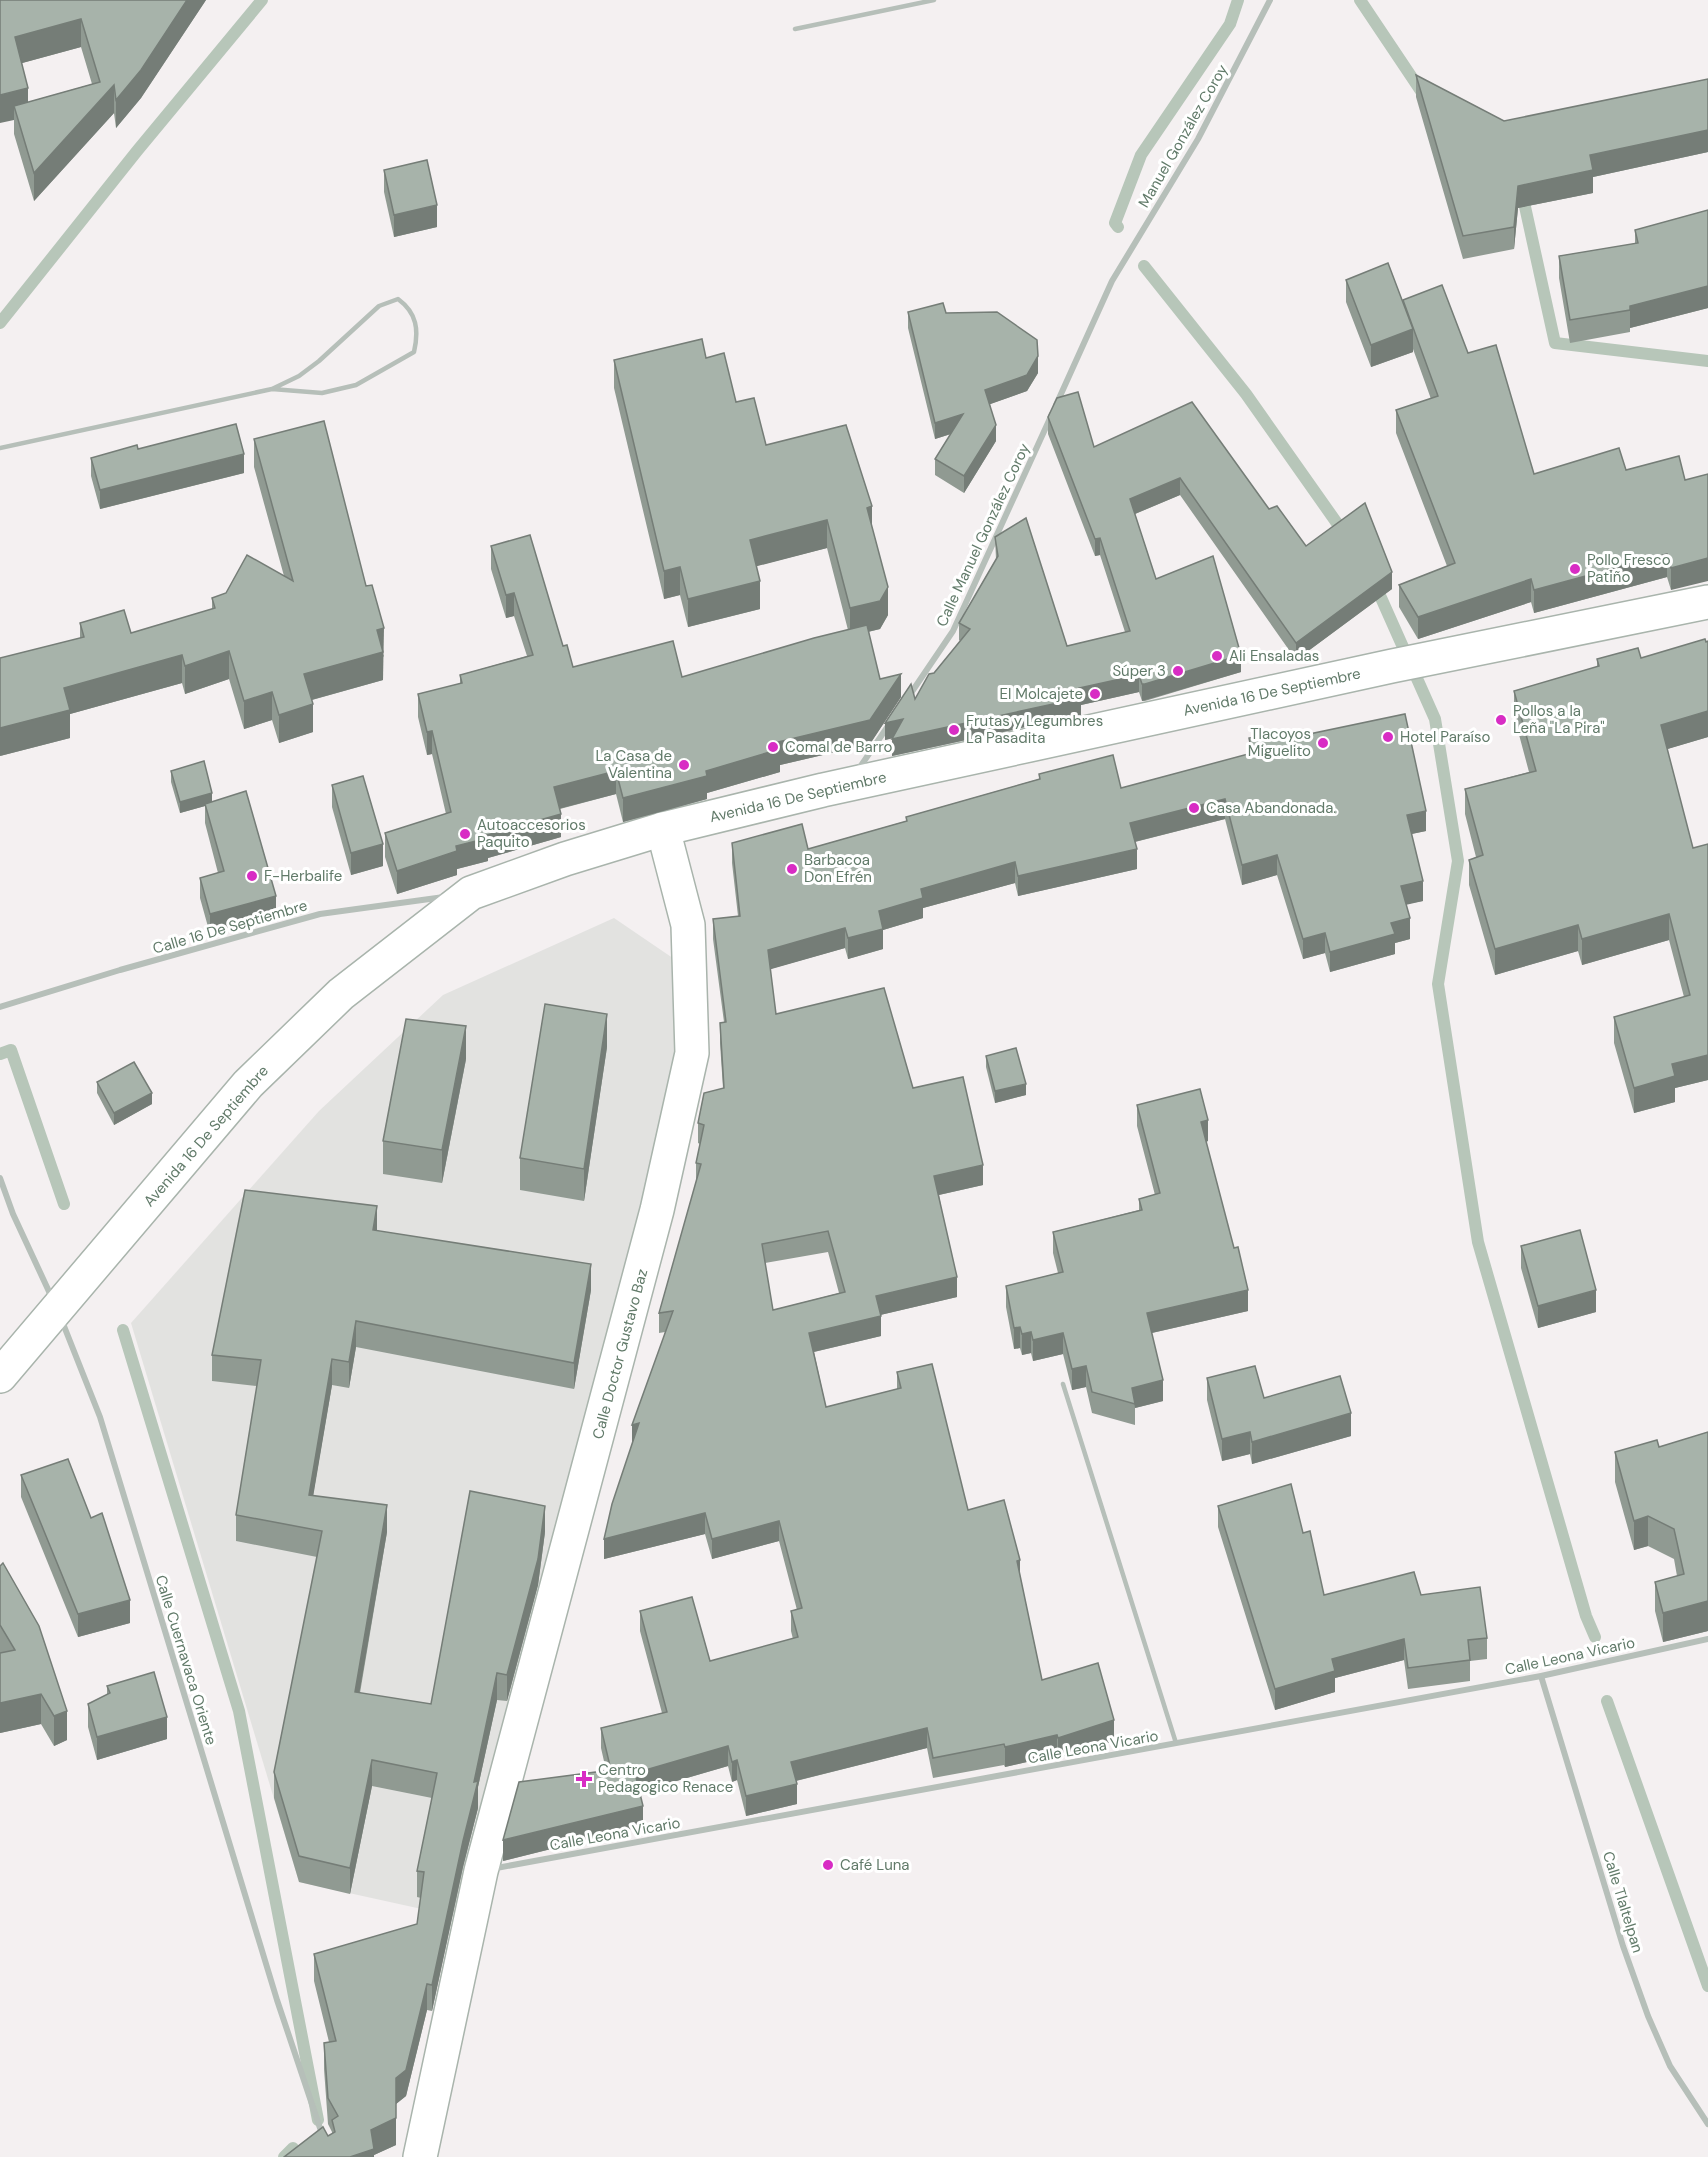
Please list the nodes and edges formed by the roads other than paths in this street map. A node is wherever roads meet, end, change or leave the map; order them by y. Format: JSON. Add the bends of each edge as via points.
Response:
{"nodes":[{"id":1,"x":933,"y":0,"type":"edge"},
{"id":2,"x":1270,"y":0,"type":"edge"},
{"id":3,"x":795,"y":29,"type":"dead end"},
{"id":4,"x":1112,"y":281,"type":"joint"},
{"id":5,"x":272,"y":389,"type":"junction"},
{"id":6,"x":0,"y":448,"type":"edge"},
{"id":7,"x":1708,"y":602,"type":"edge"},
{"id":8,"x":901,"y":707,"type":"edge"},
{"id":9,"x":894,"y":717,"type":"edge"},
{"id":10,"x":849,"y":784,"type":"junction"},
{"id":11,"x":663,"y":829,"type":"junction"},
{"id":12,"x":459,"y":895,"type":"junction"},
{"id":13,"x":0,"y":1007,"type":"edge"},
{"id":14,"x":0,"y":1178,"type":"edge"},
{"id":15,"x":57,"y":1310,"type":"junction"},
{"id":16,"x":0,"y":1376,"type":"edge"},
{"id":17,"x":1063,"y":1384,"type":"dead end"},
{"id":18,"x":1708,"y":1639,"type":"edge"},
{"id":19,"x":1541,"y":1676,"type":"junction"},
{"id":20,"x":1176,"y":1743,"type":"junction"},
{"id":21,"x":481,"y":1871,"type":"junction"},
{"id":22,"x":1708,"y":2124,"type":"edge"},
{"id":23,"x":326,"y":2146,"type":"edge"},
{"id":24,"x":420,"y":2157,"type":"edge"}],
"edges":[{"from":1,"to":3,"type":"lane"},
{"from":2,"to":4,"type":"street","name":"Manuel González Coroy","via":[[1198,140]]},
{"from":4,"to":8,"type":"street","name":"Calle Manuel González Coroy","via":[[953,630]]},
{"from":5,"to":5,"type":"lane","via":[[322,393],[356,385],[393,366],[414,352],[418,334],[410,308],[398,299],[379,306],[319,361]]},
{"from":5,"to":6,"type":"lane"},
{"from":7,"to":10,"type":"main road","name":"Avenida 16 De Septiembre"},
{"from":9,"to":10,"type":"street"},
{"from":10,"to":11,"type":"main road","name":"Avenida 16 De Septiembre"},
{"from":11,"to":12,"type":"main road","name":"Avenida 16 De Septiembre"},
{"from":11,"to":21,"type":"main road","name":"Calle Doctor Gustavo Baz","via":[[688,925],[692,1053],[642,1267]]},
{"from":12,"to":13,"type":"street","name":"Calle 16 De Septiembre","via":[[320,914]]},
{"from":12,"to":15,"type":"main road","name":"Avenida 16 De Septiembre","via":[[341,994],[248,1084]]},
{"from":14,"to":15,"type":"street","name":"Calle Cuernavaca Oriente"},
{"from":15,"to":16,"type":"main road","name":"Avenida 16 De Septiembre"},
{"from":15,"to":23,"type":"street","name":"Calle Cuernavaca Oriente","via":[[100,1417],[273,1989]]},
{"from":17,"to":20,"type":"lane"},
{"from":18,"to":19,"type":"street","name":"Calle Leona Vicario"},
{"from":19,"to":20,"type":"street","name":"Calle Leona Vicario"},
{"from":19,"to":22,"type":"street","name":"Calle Tlaltelpan","via":[[1648,2016],[1670,2066]]},
{"from":20,"to":21,"type":"street","name":"Calle Leona Vicario"},
{"from":21,"to":24,"type":"main road","name":"Calle Doctor Gustavo Baz"}]}
